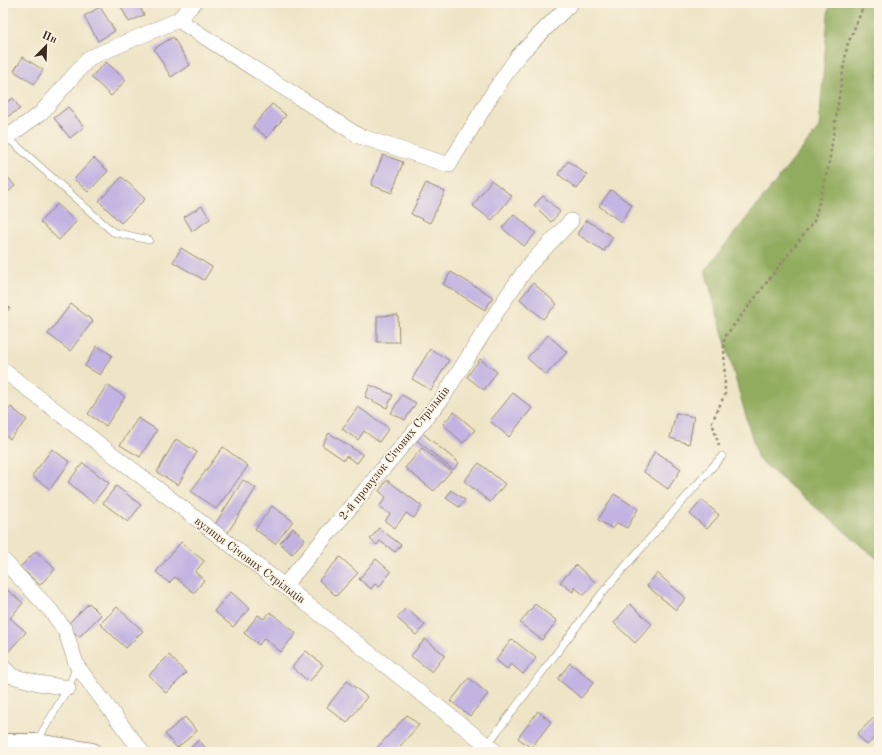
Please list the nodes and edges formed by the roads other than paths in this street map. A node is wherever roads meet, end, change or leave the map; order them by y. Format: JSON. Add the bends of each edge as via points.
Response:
{"nodes":[{"id":1,"x":194,"y":3,"type":"edge"},
{"id":2,"x":570,"y":3,"type":"edge"},
{"id":3,"x":178,"y":20,"type":"junction"},
{"id":4,"x":5,"y":138,"type":"edge"},
{"id":5,"x":571,"y":221,"type":"dead end"},
{"id":6,"x":149,"y":240,"type":"dead end"},
{"id":7,"x":3,"y":370,"type":"edge"},
{"id":8,"x":722,"y":456,"type":"road end"},
{"id":9,"x":3,"y":560,"type":"edge"},
{"id":10,"x":284,"y":586,"type":"junction"},
{"id":11,"x":77,"y":666,"type":"junction"},
{"id":12,"x":3,"y":667,"type":"edge"},
{"id":13,"x":68,"y":688,"type":"junction"},
{"id":14,"x":3,"y":742,"type":"edge"},
{"id":15,"x":36,"y":743,"type":"junction"},
{"id":16,"x":491,"y":748,"type":"edge"},
{"id":17,"x":92,"y":752,"type":"edge"},
{"id":18,"x":142,"y":752,"type":"edge"}],
"edges":[{"from":1,"to":3,"type":"street"},
{"from":2,"to":3,"type":"street","via":[[518,56],[448,165],[359,136]]},
{"from":3,"to":4,"type":"street","via":[[89,58],[42,113]]},
{"from":4,"to":6,"type":"lane","via":[[113,232]]},
{"from":5,"to":10,"type":"street","name":"2-й провулок Січових Стрільців","via":[[528,266],[441,400]]},
{"from":7,"to":10,"type":"street","name":"вулиця Січових Стрільців"},
{"from":8,"to":16,"type":"lane","via":[[602,593]]},
{"from":9,"to":11,"type":"street","via":[[51,611],[65,630]]},
{"from":10,"to":16,"type":"street","name":"вулиця Січових Стрільців"},
{"from":11,"to":13,"type":"lane"},
{"from":11,"to":18,"type":"street"},
{"from":12,"to":13,"type":"street","via":[[12,676]]},
{"from":13,"to":15,"type":"lane"},
{"from":14,"to":15,"type":"street"},
{"from":15,"to":17,"type":"street"}]}
